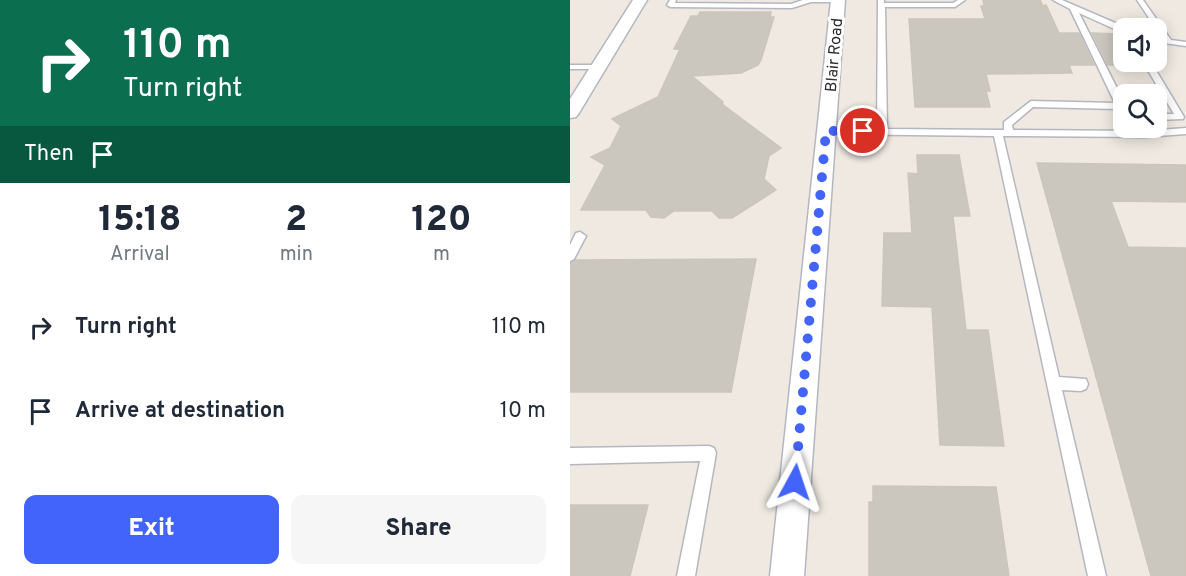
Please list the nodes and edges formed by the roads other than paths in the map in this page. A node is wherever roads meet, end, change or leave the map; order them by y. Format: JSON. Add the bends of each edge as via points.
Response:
{"nodes":[{"id":1,"x":640,"y":0,"type":"edge"},
{"id":2,"x":673,"y":0,"type":"edge"},
{"id":3,"x":810,"y":0,"type":"edge"},
{"id":4,"x":838,"y":0,"type":"edge"},
{"id":5,"x":962,"y":0,"type":"edge"},
{"id":6,"x":1056,"y":0,"type":"edge"},
{"id":7,"x":1140,"y":0,"type":"edge"},
{"id":8,"x":881,"y":2,"type":"edge"},
{"id":9,"x":1073,"y":8,"type":"junction"},
{"id":10,"x":1113,"y":25,"type":"edge"},
{"id":11,"x":1169,"y":42,"type":"joint"},
{"id":12,"x":1186,"y":44,"type":"edge"},
{"id":13,"x":570,"y":67,"type":"edge"},
{"id":14,"x":598,"y":67,"type":"junction"},
{"id":15,"x":1113,"y":90,"type":"edge"},
{"id":16,"x":1167,"y":95,"type":"edge"},
{"id":17,"x":1113,"y":108,"type":"edge"},
{"id":18,"x":570,"y":112,"type":"edge"},
{"id":19,"x":1167,"y":117,"type":"edge"},
{"id":20,"x":826,"y":131,"type":"junction"},
{"id":21,"x":882,"y":131,"type":"junction"},
{"id":22,"x":1186,"y":131,"type":"edge"},
{"id":23,"x":1003,"y":133,"type":"junction"},
{"id":24,"x":580,"y":236,"type":"dead end"},
{"id":25,"x":570,"y":256,"type":"edge"},
{"id":26,"x":1053,"y":383,"type":"junction"},
{"id":27,"x":1081,"y":384,"type":"dead end"},
{"id":28,"x":570,"y":456,"type":"edge"},
{"id":29,"x":686,"y":576,"type":"edge"},
{"id":30,"x":787,"y":576,"type":"edge"},
{"id":31,"x":1097,"y":576,"type":"edge"}],
"edges":[{"from":1,"to":14,"type":"street"},
{"from":2,"to":3,"type":"lane","via":[[670,5],[792,6]]},
{"from":3,"to":4,"type":"lane"},
{"from":4,"to":20,"type":"street","name":"Blair Road"},
{"from":5,"to":8,"type":"lane","via":[[955,5]]},
{"from":6,"to":9,"type":"lane"},
{"from":7,"to":11,"type":"lane"},
{"from":8,"to":21,"type":"lane"},
{"from":9,"to":10,"type":"lane"},
{"from":9,"to":15,"type":"lane"},
{"from":11,"to":12,"type":"lane"},
{"from":13,"to":14,"type":"lane"},
{"from":14,"to":18,"type":"street"},
{"from":16,"to":19,"type":"lane","via":[[1180,117]]},
{"from":17,"to":23,"type":"lane","via":[[1031,104],[1007,124]]},
{"from":20,"to":21,"type":"lane"},
{"from":20,"to":30,"type":"street","name":"Blair Road"},
{"from":21,"to":23,"type":"lane"},
{"from":22,"to":23,"type":"lane"},
{"from":23,"to":26,"type":"lane"},
{"from":24,"to":25,"type":"lane"},
{"from":26,"to":27,"type":"lane"},
{"from":26,"to":31,"type":"lane"},
{"from":28,"to":29,"type":"lane","via":[[709,453]]}]}
